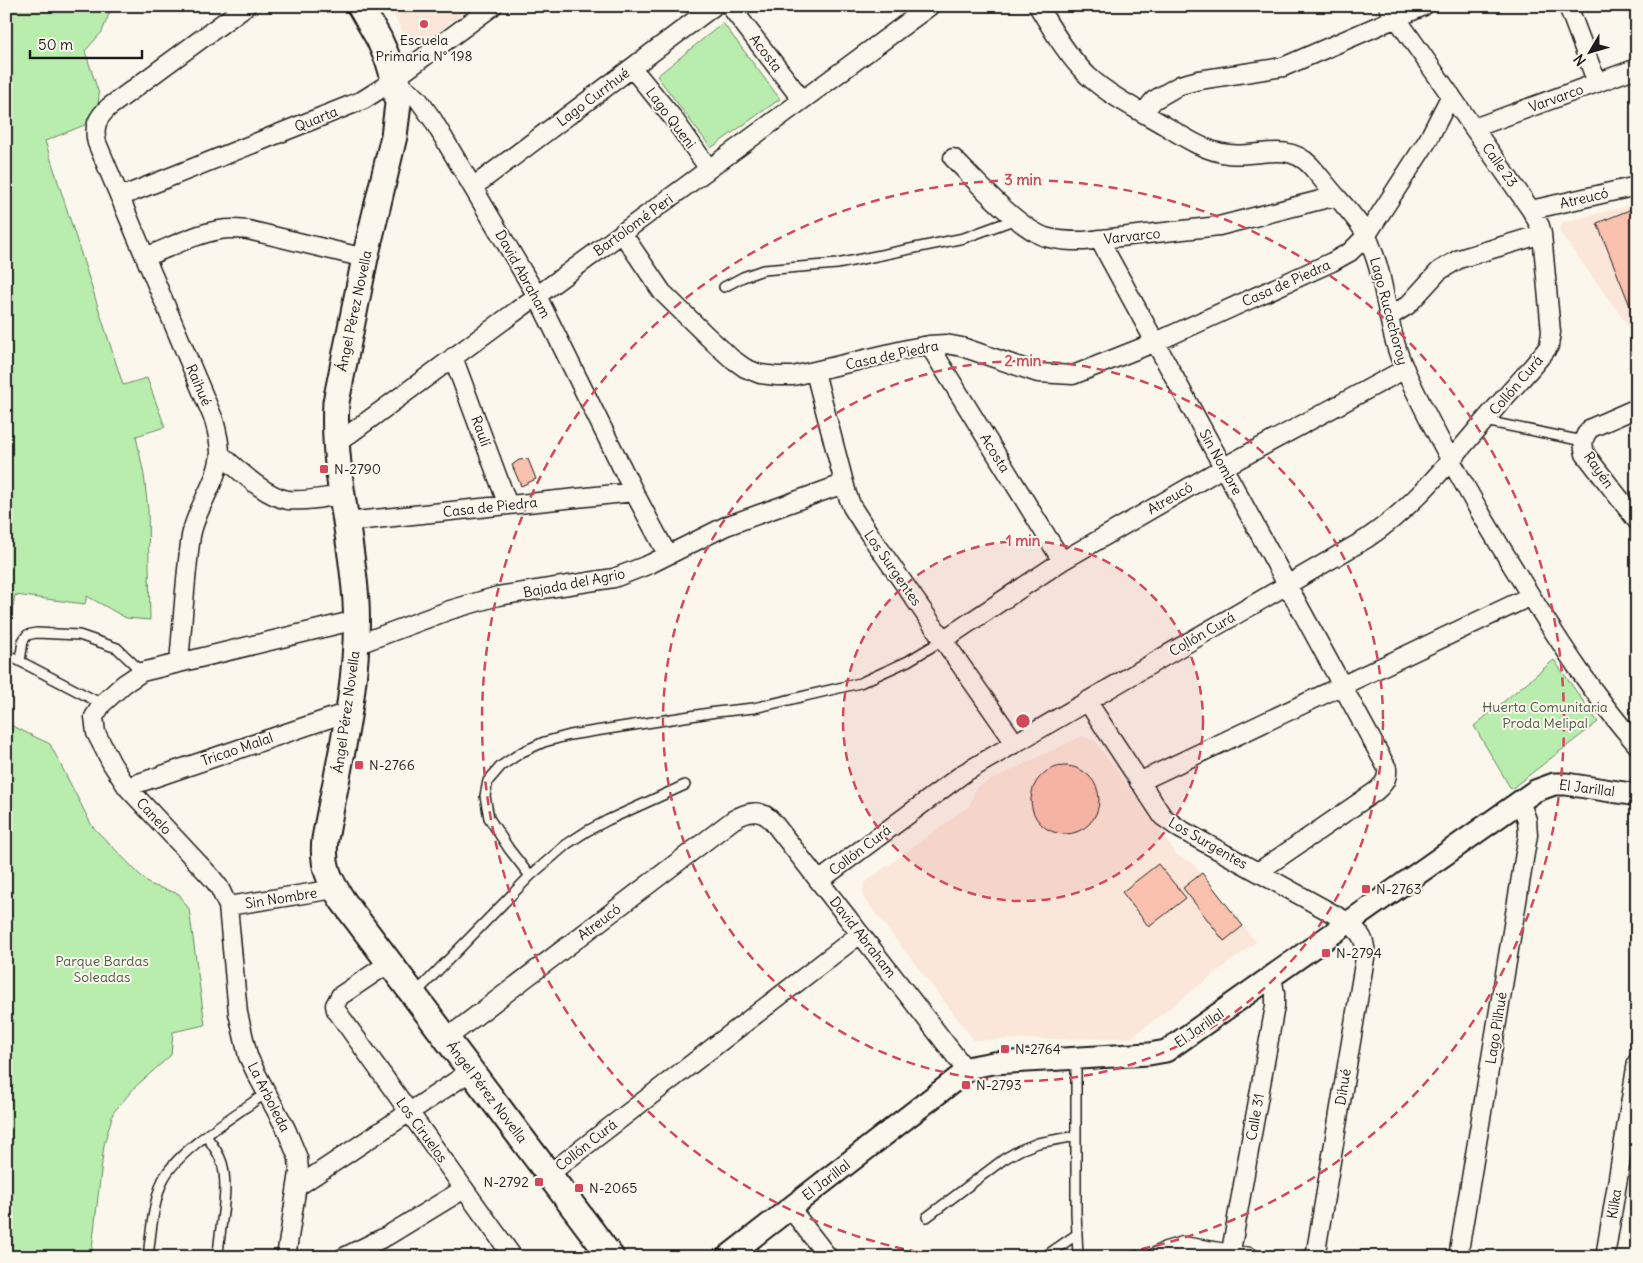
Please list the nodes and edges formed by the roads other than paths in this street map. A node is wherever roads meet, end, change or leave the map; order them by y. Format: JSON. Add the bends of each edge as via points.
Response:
{"nodes":[{"id":1,"x":246,"y":6,"type":"edge"},
{"id":2,"x":360,"y":6,"type":"edge"},
{"id":3,"x":493,"y":6,"type":"edge"},
{"id":4,"x":714,"y":6,"type":"edge"},
{"id":5,"x":730,"y":6,"type":"edge"},
{"id":6,"x":930,"y":6,"type":"edge"},
{"id":7,"x":1038,"y":6,"type":"edge"},
{"id":8,"x":1424,"y":6,"type":"edge"},
{"id":9,"x":1568,"y":6,"type":"edge"},
{"id":10,"x":1392,"y":12,"type":"edge"},
{"id":11,"x":632,"y":68,"type":"junction"},
{"id":12,"x":1637,"y":68,"type":"edge"},
{"id":13,"x":394,"y":79,"type":"junction"},
{"id":14,"x":1598,"y":83,"type":"junction"},
{"id":15,"x":1451,"y":95,"type":"junction"},
{"id":16,"x":802,"y":100,"type":"junction"},
{"id":17,"x":1143,"y":113,"type":"junction"},
{"id":18,"x":1474,"y":128,"type":"junction"},
{"id":19,"x":953,"y":158,"type":"dead end"},
{"id":20,"x":709,"y":169,"type":"junction"},
{"id":21,"x":1637,"y":186,"type":"edge"},
{"id":22,"x":473,"y":187,"type":"junction"},
{"id":23,"x":1336,"y":196,"type":"junction"},
{"id":24,"x":120,"y":197,"type":"junction"},
{"id":25,"x":1531,"y":210,"type":"junction"},
{"id":26,"x":1016,"y":219,"type":"junction"},
{"id":27,"x":622,"y":234,"type":"junction"},
{"id":28,"x":1542,"y":234,"type":"junction"},
{"id":29,"x":1366,"y":236,"type":"junction"},
{"id":30,"x":1099,"y":239,"type":"junction"},
{"id":31,"x":145,"y":257,"type":"junction"},
{"id":32,"x":365,"y":258,"type":"junction"},
{"id":33,"x":724,"y":286,"type":"dead end"},
{"id":34,"x":538,"y":296,"type":"junction"},
{"id":35,"x":1389,"y":317,"type":"junction"},
{"id":36,"x":1156,"y":342,"type":"junction"},
{"id":37,"x":929,"y":344,"type":"junction"},
{"id":38,"x":1549,"y":346,"type":"joint"},
{"id":39,"x":454,"y":357,"type":"junction"},
{"id":40,"x":1404,"y":369,"type":"junction"},
{"id":41,"x":815,"y":372,"type":"junction"},
{"id":42,"x":1637,"y":408,"type":"edge"},
{"id":43,"x":1485,"y":421,"type":"junction"},
{"id":44,"x":1583,"y":441,"type":"junction"},
{"id":45,"x":336,"y":444,"type":"junction"},
{"id":46,"x":220,"y":454,"type":"junction"},
{"id":47,"x":1451,"y":460,"type":"junction"},
{"id":48,"x":1224,"y":467,"type":"junction"},
{"id":49,"x":843,"y":484,"type":"junction"},
{"id":50,"x":634,"y":492,"type":"junction"},
{"id":51,"x":343,"y":495,"type":"junction"},
{"id":52,"x":508,"y":505,"type":"junction"},
{"id":53,"x":1637,"y":521,"type":"edge"},
{"id":54,"x":346,"y":522,"type":"junction"},
{"id":55,"x":667,"y":554,"type":"junction"},
{"id":56,"x":1062,"y":561,"type":"junction"},
{"id":57,"x":1288,"y":585,"type":"junction"},
{"id":58,"x":1531,"y":596,"type":"junction"},
{"id":59,"x":356,"y":620,"type":"junction"},
{"id":60,"x":943,"y":640,"type":"junction"},
{"id":61,"x":356,"y":645,"type":"junction"},
{"id":62,"x":6,"y":654,"type":"edge"},
{"id":63,"x":20,"y":661,"type":"junction"},
{"id":64,"x":179,"y":662,"type":"junction"},
{"id":65,"x":142,"y":672,"type":"junction"},
{"id":66,"x":1343,"y":686,"type":"junction"},
{"id":67,"x":1087,"y":701,"type":"junction"},
{"id":68,"x":98,"y":711,"type":"junction"},
{"id":69,"x":348,"y":712,"type":"junction"},
{"id":70,"x":1636,"y":741,"type":"edge"},
{"id":71,"x":1015,"y":743,"type":"junction"},
{"id":72,"x":1139,"y":782,"type":"junction"},
{"id":73,"x":685,"y":785,"type":"dead end"},
{"id":74,"x":127,"y":787,"type":"junction"},
{"id":75,"x":1637,"y":795,"type":"edge"},
{"id":76,"x":1520,"y":801,"type":"junction"},
{"id":77,"x":754,"y":811,"type":"joint"},
{"id":78,"x":1258,"y":872,"type":"junction"},
{"id":79,"x":530,"y":876,"type":"junction"},
{"id":80,"x":819,"y":881,"type":"junction"},
{"id":81,"x":335,"y":889,"type":"junction"},
{"id":82,"x":228,"y":906,"type":"junction"},
{"id":83,"x":1348,"y":922,"type":"junction"},
{"id":84,"x":860,"y":934,"type":"junction"},
{"id":85,"x":389,"y":963,"type":"junction"},
{"id":86,"x":1272,"y":977,"type":"junction"},
{"id":87,"x":414,"y":995,"type":"junction"},
{"id":88,"x":446,"y":1038,"type":"junction"},
{"id":89,"x":1076,"y":1058,"type":"junction"},
{"id":90,"x":1637,"y":1062,"type":"edge"},
{"id":91,"x":471,"y":1071,"type":"junction"},
{"id":92,"x":966,"y":1071,"type":"junction"},
{"id":93,"x":266,"y":1094,"type":"junction"},
{"id":94,"x":409,"y":1112,"type":"junction"},
{"id":95,"x":206,"y":1136,"type":"junction"},
{"id":96,"x":1076,"y":1136,"type":"junction"},
{"id":97,"x":549,"y":1174,"type":"junction"},
{"id":98,"x":297,"y":1187,"type":"junction"},
{"id":99,"x":464,"y":1189,"type":"junction"},
{"id":100,"x":790,"y":1208,"type":"junction"},
{"id":101,"x":927,"y":1218,"type":"dead end"},
{"id":102,"x":1076,"y":1235,"type":"junction"},
{"id":103,"x":1230,"y":1255,"type":"edge"},
{"id":104,"x":148,"y":1257,"type":"edge"},
{"id":105,"x":218,"y":1257,"type":"edge"},
{"id":106,"x":286,"y":1257,"type":"edge"},
{"id":107,"x":344,"y":1257,"type":"edge"},
{"id":108,"x":513,"y":1257,"type":"edge"},
{"id":109,"x":611,"y":1257,"type":"edge"},
{"id":110,"x":727,"y":1257,"type":"edge"},
{"id":111,"x":828,"y":1257,"type":"edge"},
{"id":112,"x":1044,"y":1257,"type":"edge"},
{"id":113,"x":1078,"y":1257,"type":"edge"},
{"id":114,"x":1156,"y":1257,"type":"edge"},
{"id":115,"x":1250,"y":1257,"type":"edge"},
{"id":116,"x":1315,"y":1257,"type":"edge"},
{"id":117,"x":1458,"y":1257,"type":"edge"},
{"id":118,"x":1605,"y":1257,"type":"edge"}],
"edges":[{"from":1,"to":24,"type":"street","name":"Raihué","via":[[109,107],[97,120],[94,128],[97,143]]},
{"from":2,"to":13,"type":"main road","name":"David Abraham","via":[[379,39]]},
{"from":3,"to":13,"type":"street","name":"Quarta"},
{"from":4,"to":11,"type":"street","name":"Lago Currhué"},
{"from":5,"to":16,"type":"street","name":"Acosta"},
{"from":6,"to":16,"type":"street","name":"Bartolomé Peri"},
{"from":7,"to":17,"type":"street","name":"Lago Rucachoroy","via":[[1062,45],[1089,76]]},
{"from":8,"to":10,"type":"street"},
{"from":9,"to":14,"type":"street"},
{"from":10,"to":15,"type":"street","name":"Calle 23"},
{"from":10,"to":17,"type":"street","via":[[1283,67],[1180,85],[1154,100]]},
{"from":11,"to":20,"type":"street","name":"Lago Queni"},
{"from":11,"to":22,"type":"street","name":"Lago Currhué"},
{"from":12,"to":14,"type":"street","name":"Varvarco"},
{"from":13,"to":22,"type":"street","name":"David Abraham","via":[[426,109]]},
{"from":13,"to":24,"type":"street","name":"Quarta","via":[[354,104]]},
{"from":13,"to":32,"type":"main road","name":"Ángel Pérez Novella","via":[[398,104],[394,136]]},
{"from":14,"to":18,"type":"street","name":"Varvarco"},
{"from":15,"to":18,"type":"street","name":"Calle 23"},
{"from":15,"to":29,"type":"street","name":"Casa de Piedra","via":[[1428,140]]},
{"from":16,"to":20,"type":"street","name":"Bartolomé Peri"},
{"from":17,"to":23,"type":"street","name":"Lago Rucachoroy","via":[[1214,151],[1230,154],[1290,152],[1310,165]]},
{"from":18,"to":25,"type":"street","name":"Calle 23"},
{"from":19,"to":26,"type":"street","name":"Varvarco"},
{"from":20,"to":27,"type":"street","name":"Bartolomé Peri"},
{"from":21,"to":25,"type":"street","name":"Atreucó"},
{"from":22,"to":34,"type":"street","name":"David Abraham"},
{"from":23,"to":29,"type":"street","name":"Lago Rucachoroy"},
{"from":23,"to":30,"type":"street","name":"Varvarco","via":[[1219,226]]},
{"from":24,"to":31,"type":"street","name":"Raihué"},
{"from":25,"to":28,"type":"street","name":"Calle 23"},
{"from":26,"to":30,"type":"street","name":"Varvarco","via":[[1046,237],[1063,241]]},
{"from":26,"to":33,"type":"lane","via":[[964,238],[837,264],[763,270]]},
{"from":27,"to":34,"type":"street","name":"Bartolomé Peri"},
{"from":27,"to":41,"type":"street","name":"Casa de Piedra","via":[[662,292],[731,358],[760,374],[793,376]]},
{"from":28,"to":35,"type":"street","via":[[1459,260],[1439,271],[1408,305]]},
{"from":28,"to":38,"type":"street","name":"Calle 23","via":[[1552,332]]},
{"from":29,"to":35,"type":"street","name":"Lago Rucachoroy","via":[[1380,275]]},
{"from":29,"to":36,"type":"street","name":"Casa de Piedra","via":[[1350,252],[1332,262]]},
{"from":30,"to":36,"type":"street","name":"Sin Nombre"},
{"from":31,"to":32,"type":"street","via":[[208,233],[234,229]]},
{"from":31,"to":46,"type":"street","name":"Raihué","via":[[214,420]]},
{"from":32,"to":45,"type":"main road","name":"Ángel Pérez Novella","via":[[336,402]]},
{"from":34,"to":39,"type":"street","name":"Bartolomé Peri"},
{"from":34,"to":50,"type":"street","name":"David Abraham"},
{"from":35,"to":40,"type":"street","name":"Lago Rucachoroy"},
{"from":36,"to":37,"type":"street","name":"Casa de Piedra","via":[[1073,375],[1038,373],[962,346]]},
{"from":36,"to":48,"type":"street","name":"Sin Nombre"},
{"from":37,"to":41,"type":"street","name":"Casa de Piedra"},
{"from":37,"to":56,"type":"street","name":"Acosta"},
{"from":38,"to":43,"type":"street","name":"Collón Curá"},
{"from":39,"to":45,"type":"street","name":"Bartolomé Peri"},
{"from":39,"to":52,"type":"street","name":"Raulí"},
{"from":40,"to":47,"type":"street","name":"Lago Rucachoroy"},
{"from":40,"to":48,"type":"street","name":"Atreucó"},
{"from":41,"to":49,"type":"street","name":"Los Surgentes"},
{"from":42,"to":44,"type":"street","via":[[1591,428]]},
{"from":43,"to":44,"type":"lane"},
{"from":43,"to":47,"type":"street","name":"Collón Curá"},
{"from":44,"to":53,"type":"street","name":"Rayén","via":[[1585,454]]},
{"from":45,"to":51,"type":"main road","name":"Ángel Pérez Novella"},
{"from":46,"to":51,"type":"street","via":[[265,490],[279,497],[298,500]]},
{"from":46,"to":64,"type":"street","name":"Raihué","via":[[191,536]]},
{"from":47,"to":57,"type":"street","name":"Collón Curá","via":[[1391,523]]},
{"from":47,"to":58,"type":"street","name":"Lago Rucachoroy","via":[[1484,522]]},
{"from":48,"to":56,"type":"street","name":"Atreucó"},
{"from":48,"to":57,"type":"street","name":"Sin Nombre"},
{"from":49,"to":55,"type":"street","name":"Bajada del Agrio","via":[[726,526]]},
{"from":49,"to":60,"type":"street","name":"Los Surgentes","via":[[860,520]]},
{"from":50,"to":52,"type":"street","name":"Casa de Piedra"},
{"from":50,"to":55,"type":"street","name":"David Abraham"},
{"from":51,"to":54,"type":"main road","name":"Ángel Pérez Novella"},
{"from":52,"to":54,"type":"street","name":"Casa de Piedra"},
{"from":54,"to":59,"type":"main road","name":"Ángel Pérez Novella"},
{"from":55,"to":61,"type":"street","name":"Bajada del Agrio","via":[[614,578],[498,596]]},
{"from":56,"to":60,"type":"street","name":"Atreucó"},
{"from":57,"to":66,"type":"street","name":"Sin Nombre"},
{"from":57,"to":67,"type":"street","name":"Collón Curá"},
{"from":58,"to":66,"type":"street"},
{"from":58,"to":70,"type":"street","name":"Lago Rucachoroy","via":[[1588,684]]},
{"from":59,"to":61,"type":"main road","name":"Ángel Pérez Novella"},
{"from":59,"to":64,"type":"street"},
{"from":60,"to":71,"type":"street","name":"Los Surgentes"},
{"from":60,"to":79,"type":"lane","via":[[860,683],[754,708],[570,735],[522,752],[501,766],[488,781],[485,796],[489,818]]},
{"from":61,"to":69,"type":"main road","name":"Ángel Pérez Novella"},
{"from":62,"to":63,"type":"lane"},
{"from":63,"to":65,"type":"lane","via":[[27,635],[79,635],[117,648]]},
{"from":63,"to":68,"type":"lane"},
{"from":64,"to":65,"type":"street"},
{"from":65,"to":68,"type":"street","via":[[124,684]]},
{"from":66,"to":72,"type":"street"},
{"from":66,"to":78,"type":"street","name":"Sin Nombre","via":[[1387,768],[1388,776],[1376,791]]},
{"from":67,"to":71,"type":"street","name":"Collón Curá"},
{"from":67,"to":72,"type":"street","name":"Los Surgentes"},
{"from":68,"to":74,"type":"street","name":"Canelo","via":[[96,733]]},
{"from":69,"to":74,"type":"street","name":"Tricao Malal"},
{"from":69,"to":81,"type":"main road","name":"Ángel Pérez Novella","via":[[323,853]]},
{"from":71,"to":80,"type":"street","name":"Collón Curá","via":[[944,786]]},
{"from":72,"to":78,"type":"street","name":"Los Surgentes","via":[[1171,824]]},
{"from":73,"to":79,"type":"lane","via":[[587,831],[550,857]]},
{"from":74,"to":82,"type":"street","name":"Canelo","via":[[212,878]]},
{"from":75,"to":76,"type":"street","name":"El Jarillal","via":[[1554,784],[1534,791]]},
{"from":76,"to":83,"type":"street","name":"El Jarillal"},
{"from":76,"to":117,"type":"street","name":"Lago Pilhué","via":[[1528,835]]},
{"from":77,"to":80,"type":"street","name":"David Abraham","via":[[768,817]]},
{"from":77,"to":88,"type":"street","name":"Atreucó","via":[[733,820]]},
{"from":78,"to":83,"type":"street","name":"Los Surgentes"},
{"from":79,"to":87,"type":"lane"},
{"from":80,"to":84,"type":"street","name":"David Abraham"},
{"from":81,"to":82,"type":"street","name":"Sin Nombre"},
{"from":81,"to":85,"type":"main road","name":"Ángel Pérez Novella"},
{"from":82,"to":93,"type":"street","name":"La Arboleda","via":[[242,1035]]},
{"from":83,"to":86,"type":"street","name":"El Jarillal"},
{"from":83,"to":116,"type":"street","name":"Dihué","via":[[1364,940],[1366,952]]},
{"from":84,"to":92,"type":"street","name":"David Abraham"},
{"from":84,"to":97,"type":"street","name":"Collón Curá"},
{"from":85,"to":87,"type":"main road","name":"Ángel Pérez Novella"},
{"from":85,"to":94,"type":"street","name":"Los Ciruelos","via":[[345,992],[336,1001],[336,1010]]},
{"from":86,"to":89,"type":"street","name":"El Jarillal","via":[[1166,1050]]},
{"from":86,"to":103,"type":"street","name":"Calle 31","via":[[1275,1006]]},
{"from":87,"to":88,"type":"main road","name":"Ángel Pérez Novella"},
{"from":88,"to":91,"type":"main road","name":"Ángel Pérez Novella"},
{"from":89,"to":92,"type":"street","name":"El Jarillal","via":[[986,1064]]},
{"from":89,"to":96,"type":"lane"},
{"from":90,"to":118,"type":"street","name":"Kilka"},
{"from":91,"to":94,"type":"street"},
{"from":91,"to":97,"type":"main road","name":"Ángel Pérez Novella"},
{"from":92,"to":100,"type":"street","name":"El Jarillal"},
{"from":93,"to":95,"type":"lane"},
{"from":93,"to":98,"type":"street","name":"La Arboleda","via":[[298,1158]]},
{"from":94,"to":98,"type":"street"},
{"from":94,"to":99,"type":"street","name":"Los Ciruelos"},
{"from":95,"to":104,"type":"lane","via":[[183,1154],[163,1181],[151,1228]]},
{"from":95,"to":105,"type":"lane","via":[[222,1163],[224,1177]]},
{"from":96,"to":101,"type":"lane","via":[[1020,1150]]},
{"from":96,"to":102,"type":"lane"},
{"from":97,"to":109,"type":"main road","name":"Ángel Pérez Novella"},
{"from":98,"to":106,"type":"street","name":"La Arboleda"},
{"from":99,"to":107,"type":"street","via":[[387,1236]]},
{"from":99,"to":108,"type":"street","name":"Los Ciruelos"},
{"from":100,"to":110,"type":"street","name":"El Jarillal"},
{"from":100,"to":111,"type":"street"},
{"from":102,"to":112,"type":"lane"},
{"from":102,"to":113,"type":"lane"},
{"from":103,"to":114,"type":"street","via":[[1183,1246]]},
{"from":103,"to":115,"type":"street"}]}
